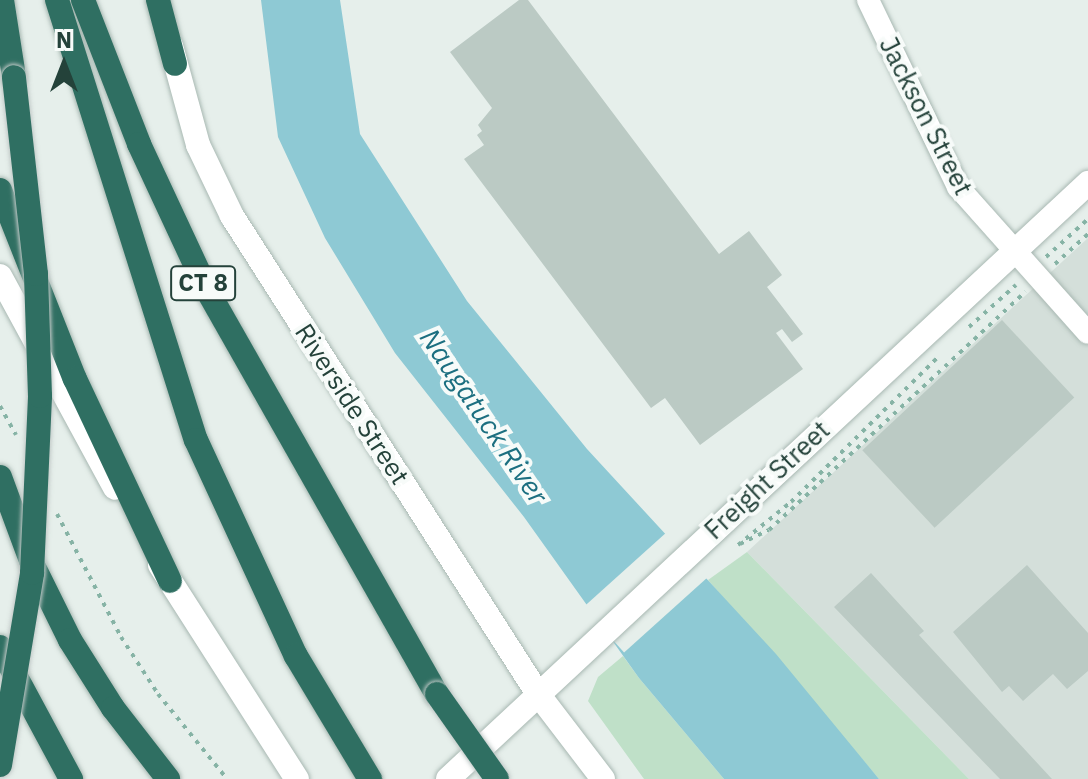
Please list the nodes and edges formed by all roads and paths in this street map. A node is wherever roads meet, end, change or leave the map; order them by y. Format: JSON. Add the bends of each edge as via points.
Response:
{"nodes":[{"id":1,"x":2,"y":0,"type":"edge"},
{"id":2,"x":57,"y":0,"type":"edge"},
{"id":3,"x":83,"y":0,"type":"edge"},
{"id":4,"x":161,"y":0,"type":"edge"},
{"id":5,"x":868,"y":0,"type":"edge"},
{"id":6,"x":175,"y":64,"type":"joint"},
{"id":7,"x":1088,"y":183,"type":"edge"},
{"id":8,"x":0,"y":190,"type":"edge"},
{"id":9,"x":1088,"y":219,"type":"edge"},
{"id":10,"x":1088,"y":234,"type":"edge"},
{"id":11,"x":1014,"y":250,"type":"junction"},
{"id":12,"x":1036,"y":274,"type":"junction"},
{"id":13,"x":0,"y":276,"type":"edge"},
{"id":14,"x":966,"y":330,"type":"dead end"},
{"id":15,"x":1088,"y":333,"type":"edge"},
{"id":16,"x":946,"y":348,"type":"dead end"},
{"id":17,"x":0,"y":477,"type":"edge"},
{"id":18,"x":72,"y":543,"type":"dead end"},
{"id":19,"x":170,"y":581,"type":"junction"},
{"id":20,"x":0,"y":647,"type":"edge"},
{"id":21,"x":538,"y":694,"type":"junction"},
{"id":22,"x":0,"y":765,"type":"edge"},
{"id":23,"x":71,"y":779,"type":"edge"},
{"id":24,"x":168,"y":779,"type":"edge"},
{"id":25,"x":227,"y":779,"type":"edge"},
{"id":26,"x":297,"y":779,"type":"edge"},
{"id":27,"x":370,"y":779,"type":"edge"},
{"id":28,"x":448,"y":779,"type":"edge"},
{"id":29,"x":497,"y":779,"type":"edge"},
{"id":30,"x":603,"y":779,"type":"edge"}],
"edges":[{"from":1,"to":22,"type":"highway","bridge":true,"via":[[36,274],[40,396],[32,573]]},
{"from":2,"to":27,"type":"highway","via":[[196,440],[264,591],[345,743]]},
{"from":3,"to":29,"type":"highway","number":"CT 8","bridge":true,"via":[[139,144],[206,288],[437,694]]},
{"from":4,"to":6,"type":"highway"},
{"from":5,"to":11,"type":"street","name":"Jackson Street","via":[[948,170]]},
{"from":6,"to":21,"type":"main road","name":"Riverside Street","via":[[198,145],[232,216]]},
{"from":7,"to":11,"type":"main road","name":"Freight Street"},
{"from":8,"to":19,"type":"highway","via":[[75,379]]},
{"from":9,"to":12,"type":"path"},
{"from":10,"to":12,"type":"path"},
{"from":11,"to":12,"type":"street","name":"Jackson Street"},
{"from":11,"to":21,"type":"main road","name":"Freight Street"},
{"from":12,"to":14,"type":"path"},
{"from":12,"to":15,"type":"street","name":"Jackson Street"},
{"from":12,"to":16,"type":"path","via":[[769,530],[738,545],[791,502]]},
{"from":13,"to":19,"type":"main road"},
{"from":17,"to":24,"type":"highway","via":[[31,561],[70,640],[113,708]]},
{"from":18,"to":25,"type":"path","via":[[158,694]]},
{"from":19,"to":26,"type":"main road"},
{"from":20,"to":23,"type":"highway"},
{"from":21,"to":28,"type":"main road","name":"Freight Street"},
{"from":21,"to":30,"type":"main road","name":"Riverside Street"}]}
